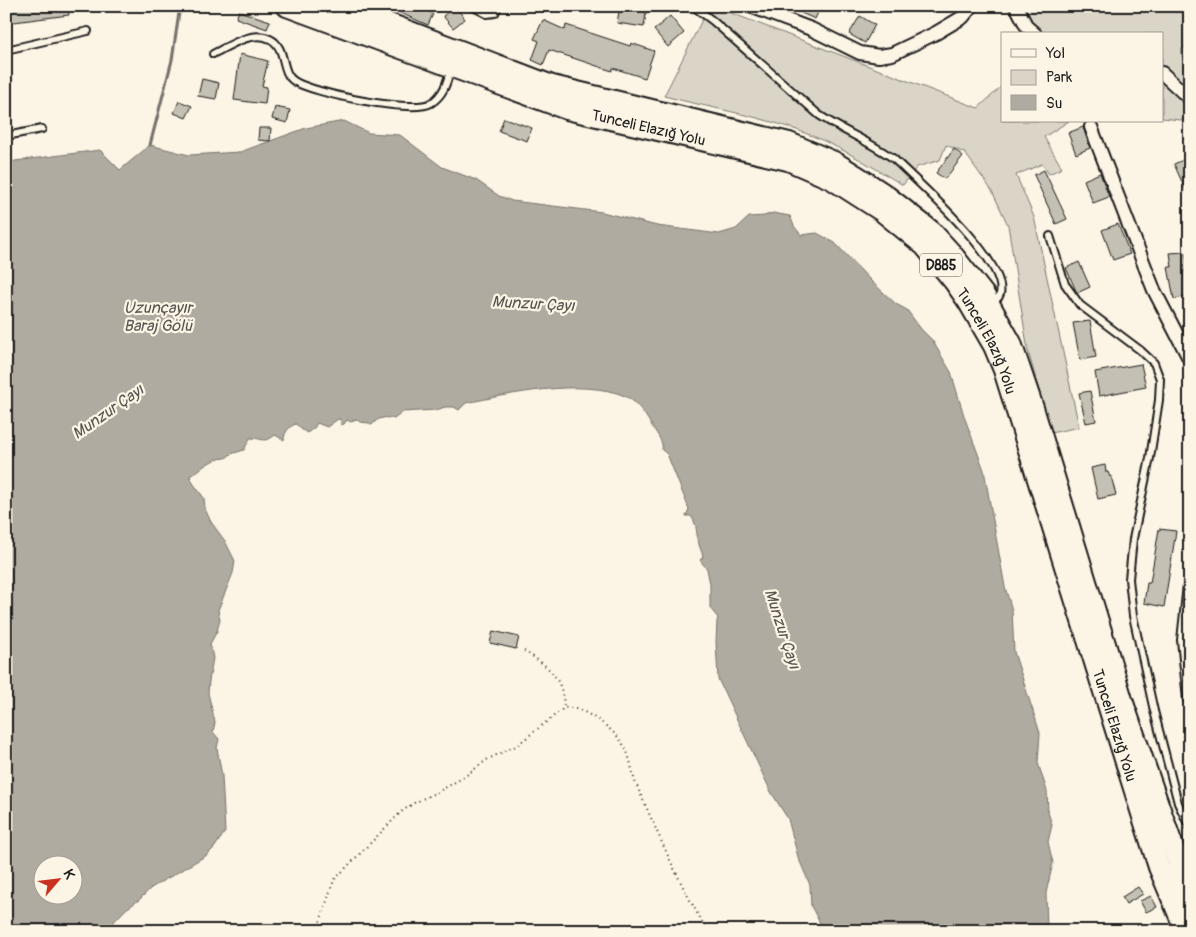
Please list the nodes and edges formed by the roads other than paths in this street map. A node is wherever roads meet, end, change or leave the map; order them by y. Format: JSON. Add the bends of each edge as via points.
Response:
{"nodes":[{"id":1,"x":287,"y":6,"type":"edge"},
{"id":2,"x":342,"y":6,"type":"edge"},
{"id":3,"x":472,"y":6,"type":"edge"},
{"id":4,"x":498,"y":6,"type":"edge"},
{"id":5,"x":693,"y":6,"type":"edge"},
{"id":6,"x":750,"y":6,"type":"edge"},
{"id":7,"x":972,"y":6,"type":"edge"},
{"id":8,"x":1016,"y":6,"type":"edge"},
{"id":9,"x":88,"y":31,"type":"dead end"},
{"id":10,"x":1033,"y":32,"type":"edge"},
{"id":11,"x":6,"y":50,"type":"edge"},
{"id":12,"x":213,"y":54,"type":"dead end"},
{"id":13,"x":451,"y":66,"type":"junction"},
{"id":14,"x":1164,"y":75,"type":"edge"},
{"id":15,"x":1190,"y":99,"type":"edge"},
{"id":16,"x":1091,"y":127,"type":"dead end"},
{"id":17,"x":42,"y":129,"type":"dead end"},
{"id":18,"x":6,"y":136,"type":"edge"},
{"id":19,"x":1050,"y":236,"type":"dead end"},
{"id":20,"x":990,"y":305,"type":"junction"},
{"id":21,"x":1190,"y":360,"type":"edge"},
{"id":22,"x":1190,"y":585,"type":"edge"},
{"id":23,"x":1190,"y":699,"type":"edge"},
{"id":24,"x":1190,"y":828,"type":"edge"},
{"id":25,"x":1188,"y":884,"type":"edge"},
{"id":26,"x":1182,"y":923,"type":"edge"}],
"edges":[{"from":1,"to":13,"type":"main road","name":"Tunceli Elazığ Yolu","number":"D885"},
{"from":2,"to":20,"type":"main road","name":"Tunceli Elazığ Yolu","number":"D885","via":[[552,86],[766,136],[815,153],[884,194],[924,225],[952,253]]},
{"from":3,"to":4,"type":"lane","via":[[487,14],[495,13]]},
{"from":5,"to":20,"type":"lane","via":[[811,108],[894,159],[947,210],[972,237],[996,275],[1000,292]]},
{"from":6,"to":7,"type":"street","via":[[802,25],[860,53],[879,56],[892,54],[936,33],[963,17]]},
{"from":8,"to":10,"type":"street"},
{"from":9,"to":11,"type":"lane"},
{"from":12,"to":13,"type":"lane","via":[[246,39],[270,39],[279,48],[287,72],[295,82],[358,99],[410,107],[422,107],[437,98],[446,86]]},
{"from":13,"to":26,"type":"main road","name":"Tunceli Elazığ Yolu","number":"D885","via":[[567,109],[796,163],[856,194],[925,246],[968,300],[1004,370],[1112,722],[1159,866]]},
{"from":14,"to":15,"type":"street"},
{"from":16,"to":21,"type":"street","via":[[1154,290]]},
{"from":17,"to":18,"type":"lane"},
{"from":19,"to":24,"type":"lane","via":[[1065,284],[1080,305],[1140,350],[1154,363],[1160,379],[1129,579],[1133,616],[1154,711],[1178,803]]},
{"from":20,"to":25,"type":"main road","name":"Tunceli Elazığ Yolu","number":"D885","via":[[1011,343],[1021,372],[1123,703]]},
{"from":22,"to":23,"type":"street","via":[[1184,640]]},
{"from":25,"to":26,"type":"street"}]}
